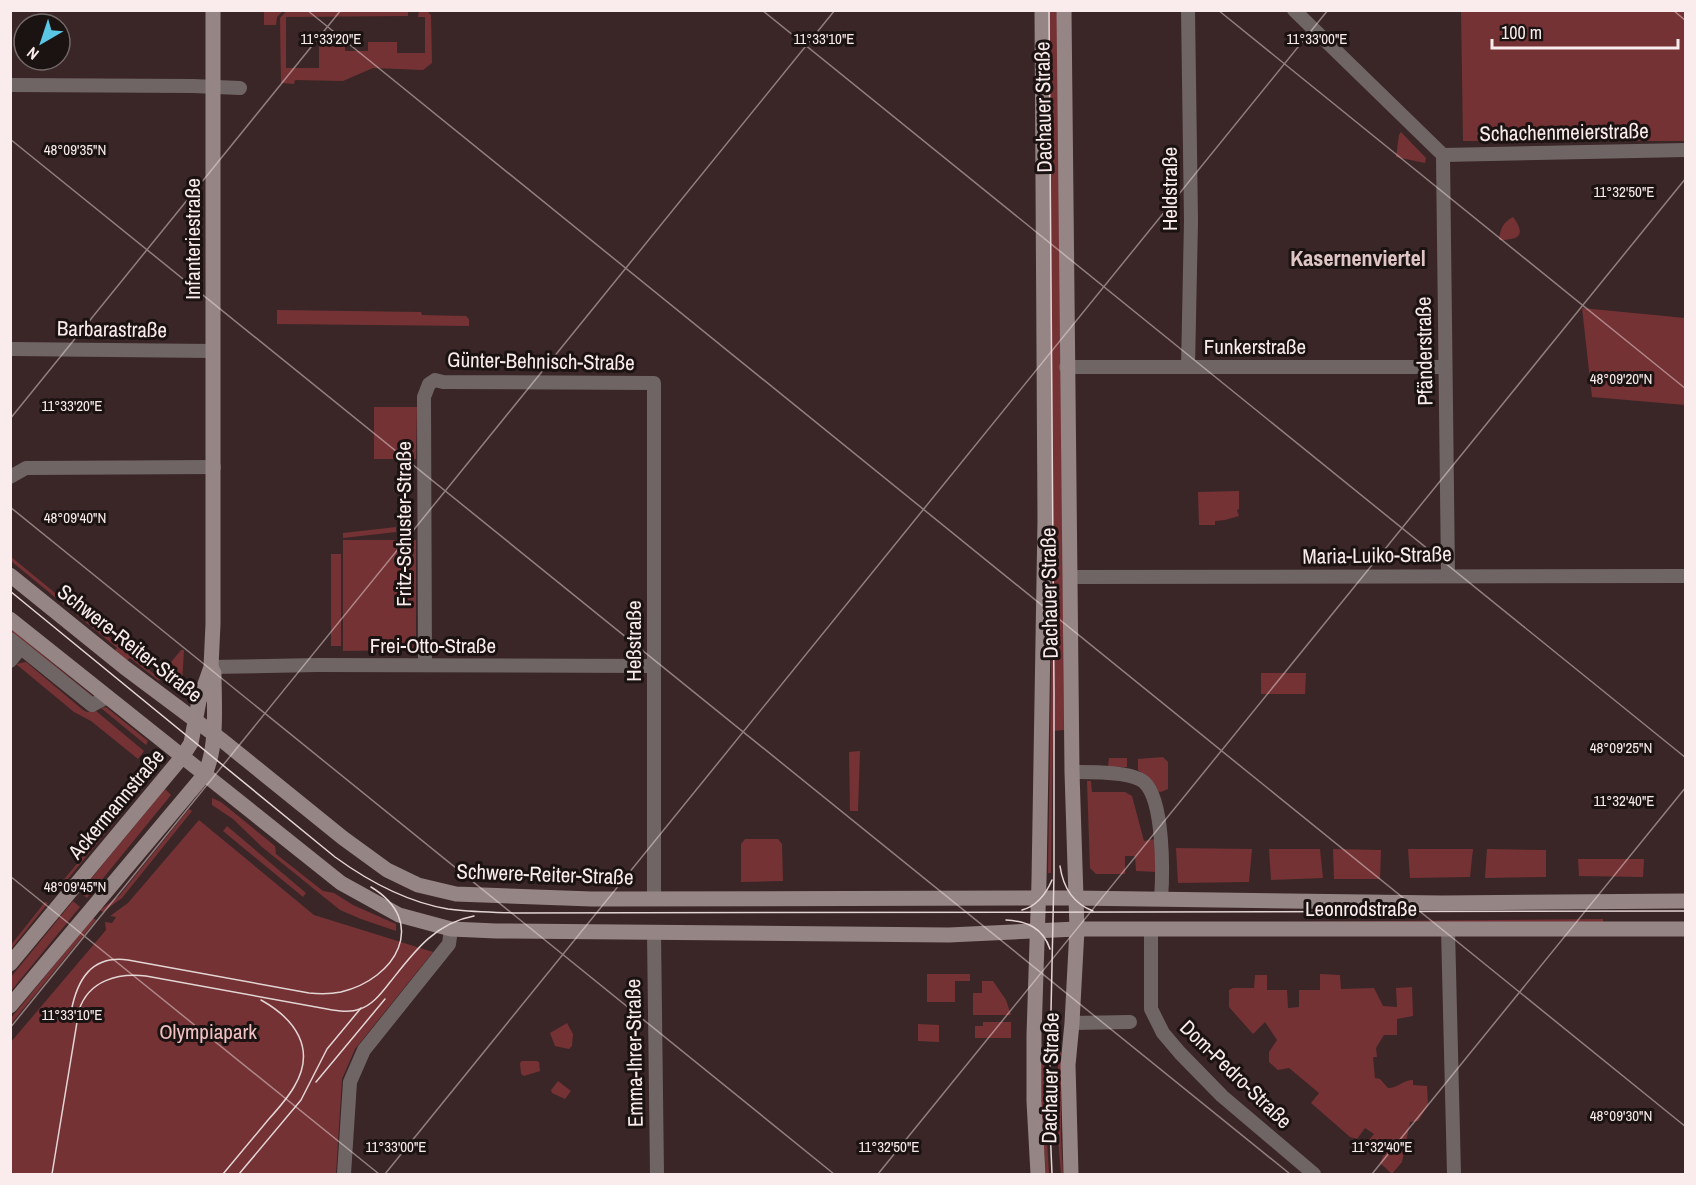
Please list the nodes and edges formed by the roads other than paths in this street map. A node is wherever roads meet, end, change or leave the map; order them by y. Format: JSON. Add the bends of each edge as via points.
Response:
{"nodes":[{"id":1,"x":213,"y":10,"type":"edge"},
{"id":2,"x":1042,"y":10,"type":"edge"},
{"id":3,"x":1064,"y":10,"type":"edge"},
{"id":4,"x":1188,"y":10,"type":"edge"},
{"id":5,"x":1294,"y":10,"type":"edge"},
{"id":6,"x":10,"y":85,"type":"edge"},
{"id":7,"x":213,"y":87,"type":"junction"},
{"id":8,"x":240,"y":88,"type":"dead end"},
{"id":9,"x":1686,"y":150,"type":"edge"},
{"id":10,"x":1443,"y":155,"type":"junction"},
{"id":11,"x":10,"y":349,"type":"edge"},
{"id":12,"x":213,"y":351,"type":"junction"},
{"id":13,"x":1066,"y":367,"type":"junction"},
{"id":14,"x":1188,"y":367,"type":"junction"},
{"id":15,"x":1445,"y":367,"type":"junction"},
{"id":16,"x":654,"y":383,"type":"joint"},
{"id":17,"x":429,"y":384,"type":"joint"},
{"id":18,"x":214,"y":467,"type":"junction"},
{"id":19,"x":10,"y":477,"type":"edge"},
{"id":20,"x":10,"y":575,"type":"edge"},
{"id":21,"x":1448,"y":575,"type":"junction"},
{"id":22,"x":1686,"y":576,"type":"edge"},
{"id":23,"x":1070,"y":577,"type":"junction"},
{"id":24,"x":10,"y":619,"type":"edge"},
{"id":25,"x":16,"y":644,"type":"edge"},
{"id":26,"x":10,"y":661,"type":"edge"},
{"id":27,"x":425,"y":665,"type":"junction"},
{"id":28,"x":654,"y":666,"type":"junction"},
{"id":29,"x":211,"y":667,"type":"junction"},
{"id":30,"x":108,"y":697,"type":"junction"},
{"id":31,"x":194,"y":721,"type":"junction"},
{"id":32,"x":213,"y":734,"type":"junction"},
{"id":33,"x":182,"y":757,"type":"junction"},
{"id":34,"x":1072,"y":772,"type":"junction"},
{"id":35,"x":205,"y":774,"type":"junction"},
{"id":36,"x":1039,"y":898,"type":"junction"},
{"id":37,"x":1076,"y":898,"type":"junction"},
{"id":38,"x":654,"y":899,"type":"junction"},
{"id":39,"x":1161,"y":899,"type":"junction"},
{"id":40,"x":1686,"y":901,"type":"edge"},
{"id":41,"x":451,"y":929,"type":"junction"},
{"id":42,"x":1077,"y":929,"type":"junction"},
{"id":43,"x":1448,"y":929,"type":"junction"},
{"id":44,"x":1686,"y":929,"type":"edge"},
{"id":45,"x":1151,"y":930,"type":"junction"},
{"id":46,"x":654,"y":932,"type":"junction"},
{"id":47,"x":1037,"y":932,"type":"junction"},
{"id":48,"x":10,"y":964,"type":"edge"},
{"id":49,"x":10,"y":1005,"type":"edge"},
{"id":50,"x":1151,"y":1009,"type":"junction"},
{"id":51,"x":1072,"y":1023,"type":"junction"},
{"id":52,"x":344,"y":1174,"type":"edge"},
{"id":53,"x":657,"y":1174,"type":"edge"},
{"id":54,"x":1038,"y":1174,"type":"edge"},
{"id":55,"x":1071,"y":1174,"type":"edge"},
{"id":56,"x":1314,"y":1174,"type":"edge"},
{"id":57,"x":1454,"y":1174,"type":"edge"}],
"edges":[{"from":1,"to":7,"type":"main road","name":"Infanteriestraße"},
{"from":2,"to":36,"type":"main road","name":"Dachauer Straße","via":[[1045,520]]},
{"from":3,"to":13,"type":"main road","name":"Dachauer Straße"},
{"from":4,"to":14,"type":"street","name":"Heldstraße"},
{"from":5,"to":10,"type":"street"},
{"from":6,"to":7,"type":"street"},
{"from":7,"to":8,"type":"street"},
{"from":7,"to":12,"type":"main road","name":"Infanteriestraße"},
{"from":9,"to":10,"type":"street","name":"Schachenmeierstraße"},
{"from":10,"to":15,"type":"street","name":"Pfänderstraße"},
{"from":11,"to":12,"type":"street","name":"Barbarastraße"},
{"from":12,"to":18,"type":"main road","name":"Infanteriestraße"},
{"from":13,"to":14,"type":"street","name":"Funkerstraße"},
{"from":13,"to":23,"type":"main road","name":"Dachauer Straße"},
{"from":14,"to":15,"type":"street","name":"Funkerstraße"},
{"from":15,"to":21,"type":"street","name":"Pfänderstraße"},
{"from":16,"to":17,"type":"street","name":"Günter-Behnisch-Straße","via":[[435,380]]},
{"from":16,"to":28,"type":"street","name":"Heßstraße"},
{"from":17,"to":27,"type":"street","name":"Fritz-Schuster-Straße","via":[[424,398]]},
{"from":18,"to":19,"type":"street","via":[[26,468]]},
{"from":18,"to":29,"type":"main road","name":"Infanteriestraße"},
{"from":20,"to":31,"type":"main road","name":"Schwere-Reiter-Straße"},
{"from":21,"to":22,"type":"street","name":"Maria-Luiko-Straße"},
{"from":21,"to":23,"type":"street","name":"Maria-Luiko-Straße"},
{"from":23,"to":34,"type":"main road","name":"Dachauer Straße"},
{"from":24,"to":30,"type":"main road"},
{"from":25,"to":26,"type":"street"},
{"from":25,"to":30,"type":"street","via":[[92,705]]},
{"from":27,"to":28,"type":"street","name":"Frei-Otto-Straße"},
{"from":27,"to":29,"type":"street","name":"Frei-Otto-Straße"},
{"from":28,"to":38,"type":"street","name":"Heßstraße"},
{"from":29,"to":31,"type":"main road","name":"Infanteriestraße"},
{"from":29,"to":32,"type":"main road","name":"Infanteriestraße"},
{"from":30,"to":33,"type":"main road"},
{"from":31,"to":32,"type":"main road","name":"Schwere-Reiter-Straße"},
{"from":31,"to":33,"type":"main road","name":"Ackermannstraße","via":[[191,743]]},
{"from":32,"to":35,"type":"main road"},
{"from":32,"to":38,"type":"main road","name":"Schwere-Reiter-Straße","via":[[351,844],[387,870],[418,885],[456,894]]},
{"from":33,"to":35,"type":"main road"},
{"from":33,"to":48,"type":"main road","name":"Ackermannstraße"},
{"from":34,"to":37,"type":"main road","name":"Dachauer Straße"},
{"from":34,"to":39,"type":"street","via":[[1131,776],[1144,782],[1152,794],[1162,845]]},
{"from":35,"to":41,"type":"main road","via":[[341,883],[399,915]]},
{"from":35,"to":49,"type":"main road"},
{"from":36,"to":37,"type":"main road","name":"Leonrodstraße"},
{"from":36,"to":38,"type":"main road","name":"Schwere-Reiter-Straße"},
{"from":36,"to":47,"type":"main road","name":"Dachauer Straße"},
{"from":37,"to":39,"type":"main road","name":"Leonrodstraße"},
{"from":37,"to":42,"type":"main road","name":"Dachauer Straße"},
{"from":39,"to":40,"type":"main road","name":"Leonrodstraße","via":[[1420,903]]},
{"from":41,"to":46,"type":"main road"},
{"from":41,"to":52,"type":"street","via":[[448,944],[364,1050],[350,1082]]},
{"from":42,"to":45,"type":"main road","name":"Leonrodstraße"},
{"from":42,"to":47,"type":"main road","name":"Leonrodstraße"},
{"from":42,"to":51,"type":"main road","name":"Dachauer Straße"},
{"from":43,"to":44,"type":"main road","name":"Leonrodstraße"},
{"from":43,"to":45,"type":"main road","name":"Leonrodstraße"},
{"from":43,"to":57,"type":"street"},
{"from":45,"to":50,"type":"street"},
{"from":46,"to":47,"type":"main road"},
{"from":46,"to":53,"type":"street","name":"Emma-Ihrer-Straße"},
{"from":47,"to":54,"type":"main road","name":"Dachauer Straße","via":[[1034,1101]]},
{"from":50,"to":51,"type":"street","via":[[1132,1020]]},
{"from":50,"to":56,"type":"street","name":"Dom-Pedro-Straße","via":[[1163,1033],[1184,1058],[1244,1116]]},
{"from":51,"to":55,"type":"main road","name":"Dachauer Straße","via":[[1068,1065]]}]}
